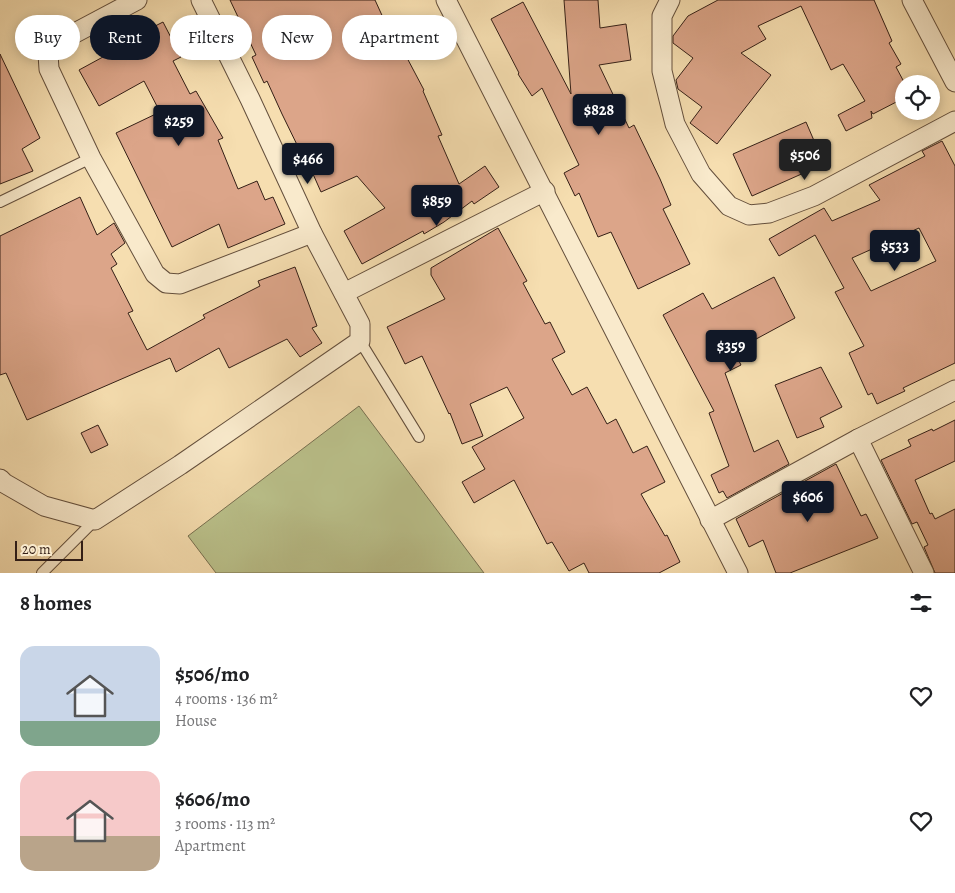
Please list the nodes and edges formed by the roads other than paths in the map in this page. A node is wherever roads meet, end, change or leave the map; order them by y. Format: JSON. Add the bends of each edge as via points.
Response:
{"nodes":[{"id":1,"x":137,"y":0,"type":"edge"},
{"id":2,"x":201,"y":0,"type":"edge"},
{"id":3,"x":446,"y":0,"type":"edge"},
{"id":4,"x":670,"y":0,"type":"edge"},
{"id":5,"x":912,"y":0,"type":"edge"},
{"id":6,"x":955,"y":82,"type":"edge"},
{"id":7,"x":955,"y":121,"type":"edge"},
{"id":8,"x":91,"y":158,"type":"junction"},
{"id":9,"x":545,"y":191,"type":"junction"},
{"id":10,"x":0,"y":202,"type":"edge"},
{"id":11,"x":312,"y":233,"type":"junction"},
{"id":12,"x":344,"y":293,"type":"junction"},
{"id":13,"x":360,"y":340,"type":"junction"},
{"id":14,"x":955,"y":390,"type":"edge"},
{"id":15,"x":419,"y":437,"type":"dead end"},
{"id":16,"x":858,"y":439,"type":"junction"},
{"id":17,"x":0,"y":479,"type":"edge"},
{"id":18,"x":96,"y":520,"type":"junction"},
{"id":19,"x":710,"y":520,"type":"junction"},
{"id":20,"x":42,"y":573,"type":"edge"},
{"id":21,"x":738,"y":573,"type":"edge"},
{"id":22,"x":924,"y":573,"type":"edge"}],
"edges":[{"from":1,"to":8,"type":"street","via":[[58,42],[48,54],[49,68]]},
{"from":2,"to":11,"type":"street"},
{"from":3,"to":9,"type":"street"},
{"from":4,"to":7,"type":"street","via":[[662,16],[662,72],[675,124],[701,174],[729,206],[749,215],[769,213],[814,196]]},
{"from":5,"to":6,"type":"street"},
{"from":8,"to":10,"type":"lane"},
{"from":8,"to":11,"type":"street","via":[[155,274],[166,283],[180,284]]},
{"from":9,"to":12,"type":"street"},
{"from":9,"to":19,"type":"street"},
{"from":11,"to":12,"type":"street"},
{"from":12,"to":13,"type":"street","via":[[360,324]]},
{"from":13,"to":15,"type":"lane"},
{"from":13,"to":18,"type":"street"},
{"from":14,"to":16,"type":"street"},
{"from":16,"to":19,"type":"street"},
{"from":16,"to":22,"type":"street"},
{"from":17,"to":18,"type":"street","via":[[44,506]]},
{"from":18,"to":20,"type":"lane"},
{"from":19,"to":21,"type":"street"}]}
